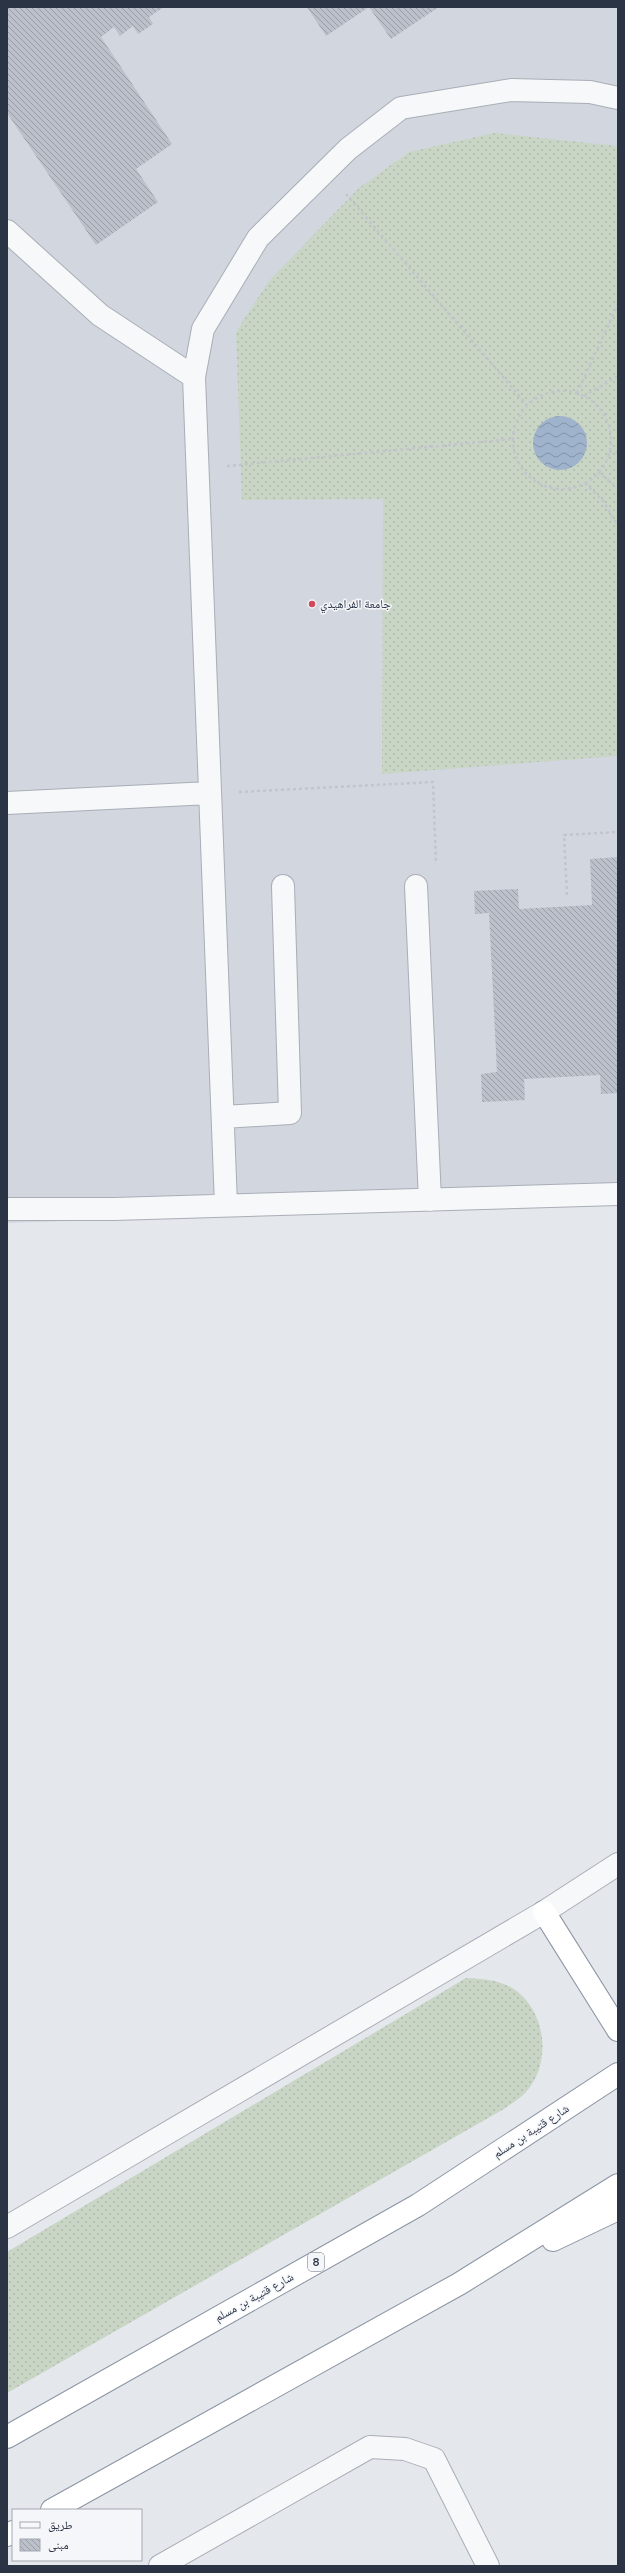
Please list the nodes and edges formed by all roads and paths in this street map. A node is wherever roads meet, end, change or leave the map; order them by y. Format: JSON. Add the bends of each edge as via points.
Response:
{"nodes":[{"id":1,"x":618,"y":98,"type":"edge"},
{"id":2,"x":326,"y":171,"type":"junction"},
{"id":3,"x":7,"y":231,"type":"edge"},
{"id":4,"x":618,"y":304,"type":"edge"},
{"id":5,"x":618,"y":376,"type":"edge"},
{"id":6,"x":194,"y":377,"type":"junction"},
{"id":7,"x":577,"y":393,"type":"junction"},
{"id":8,"x":584,"y":396,"type":"junction"},
{"id":9,"x":527,"y":405,"type":"junction"},
{"id":10,"x":513,"y":439,"type":"junction"},
{"id":11,"x":609,"y":452,"type":"junction"},
{"id":12,"x":618,"y":452,"type":"edge"},
{"id":13,"x":198,"y":469,"type":"junction"},
{"id":14,"x":598,"y":472,"type":"junction"},
{"id":15,"x":585,"y":483,"type":"junction"},
{"id":16,"x":618,"y":488,"type":"edge"},
{"id":17,"x":618,"y":526,"type":"edge"},
{"id":18,"x":210,"y":793,"type":"junction"},
{"id":19,"x":7,"y":802,"type":"edge"},
{"id":20,"x":618,"y":832,"type":"edge"},
{"id":21,"x":283,"y":886,"type":"dead end"},
{"id":22,"x":416,"y":886,"type":"joint"},
{"id":23,"x":567,"y":895,"type":"dead end"},
{"id":24,"x":223,"y":1117,"type":"junction"},
{"id":25,"x":618,"y":1194,"type":"edge"},
{"id":26,"x":430,"y":1200,"type":"junction"},
{"id":27,"x":226,"y":1205,"type":"junction"},
{"id":28,"x":7,"y":1209,"type":"edge"},
{"id":29,"x":618,"y":1864,"type":"edge"},
{"id":30,"x":544,"y":1912,"type":"junction"},
{"id":31,"x":618,"y":2030,"type":"edge"},
{"id":32,"x":618,"y":2074,"type":"edge"},
{"id":33,"x":618,"y":2185,"type":"edge"},
{"id":34,"x":618,"y":2209,"type":"edge"},
{"id":35,"x":7,"y":2227,"type":"edge"},
{"id":36,"x":459,"y":2284,"type":"junction"},
{"id":37,"x":7,"y":2437,"type":"edge"},
{"id":38,"x":54,"y":2509,"type":"edge"},
{"id":39,"x":160,"y":2566,"type":"edge"},
{"id":40,"x":488,"y":2566,"type":"edge"}],
"edges":[{"from":1,"to":2,"type":"street","via":[[590,92],[510,90],[401,108],[348,149]]},
{"from":2,"to":6,"type":"street","via":[[258,238],[203,329]]},
{"from":2,"to":9,"type":"path"},
{"from":3,"to":6,"type":"street","via":[[100,315]]},
{"from":4,"to":7,"type":"path"},
{"from":5,"to":8,"type":"path"},
{"from":6,"to":13,"type":"street"},
{"from":7,"to":8,"type":"path"},
{"from":7,"to":9,"type":"path","via":[[559,390],[538,396]]},
{"from":8,"to":11,"type":"path","via":[[599,406],[609,426]]},
{"from":9,"to":10,"type":"path","via":[[521,410],[513,431]]},
{"from":10,"to":13,"type":"path"},
{"from":10,"to":15,"type":"path","via":[[514,453],[524,472],[542,486],[564,490]]},
{"from":11,"to":12,"type":"path"},
{"from":11,"to":14,"type":"path"},
{"from":13,"to":18,"type":"street"},
{"from":14,"to":15,"type":"path"},
{"from":14,"to":16,"type":"path"},
{"from":15,"to":17,"type":"path","via":[[603,500]]},
{"from":18,"to":19,"type":"street"},
{"from":18,"to":22,"type":"path","via":[[432,782],[437,885]]},
{"from":18,"to":24,"type":"street"},
{"from":20,"to":23,"type":"path","via":[[564,835]]},
{"from":21,"to":24,"type":"street","via":[[290,1113]]},
{"from":22,"to":26,"type":"street"},
{"from":24,"to":27,"type":"street"},
{"from":25,"to":26,"type":"street"},
{"from":26,"to":27,"type":"street"},
{"from":27,"to":28,"type":"street"},
{"from":29,"to":30,"type":"street"},
{"from":30,"to":31,"type":"highway"},
{"from":30,"to":35,"type":"street"},
{"from":32,"to":37,"type":"highway","name":"شارع قتيبة بن مسلم","number":"8","via":[[418,2205]]},
{"from":33,"to":36,"type":"highway"},
{"from":34,"to":36,"type":"highway"},
{"from":36,"to":38,"type":"highway"},
{"from":39,"to":40,"type":"street","via":[[370,2447],[405,2449],[434,2459]]}]}
